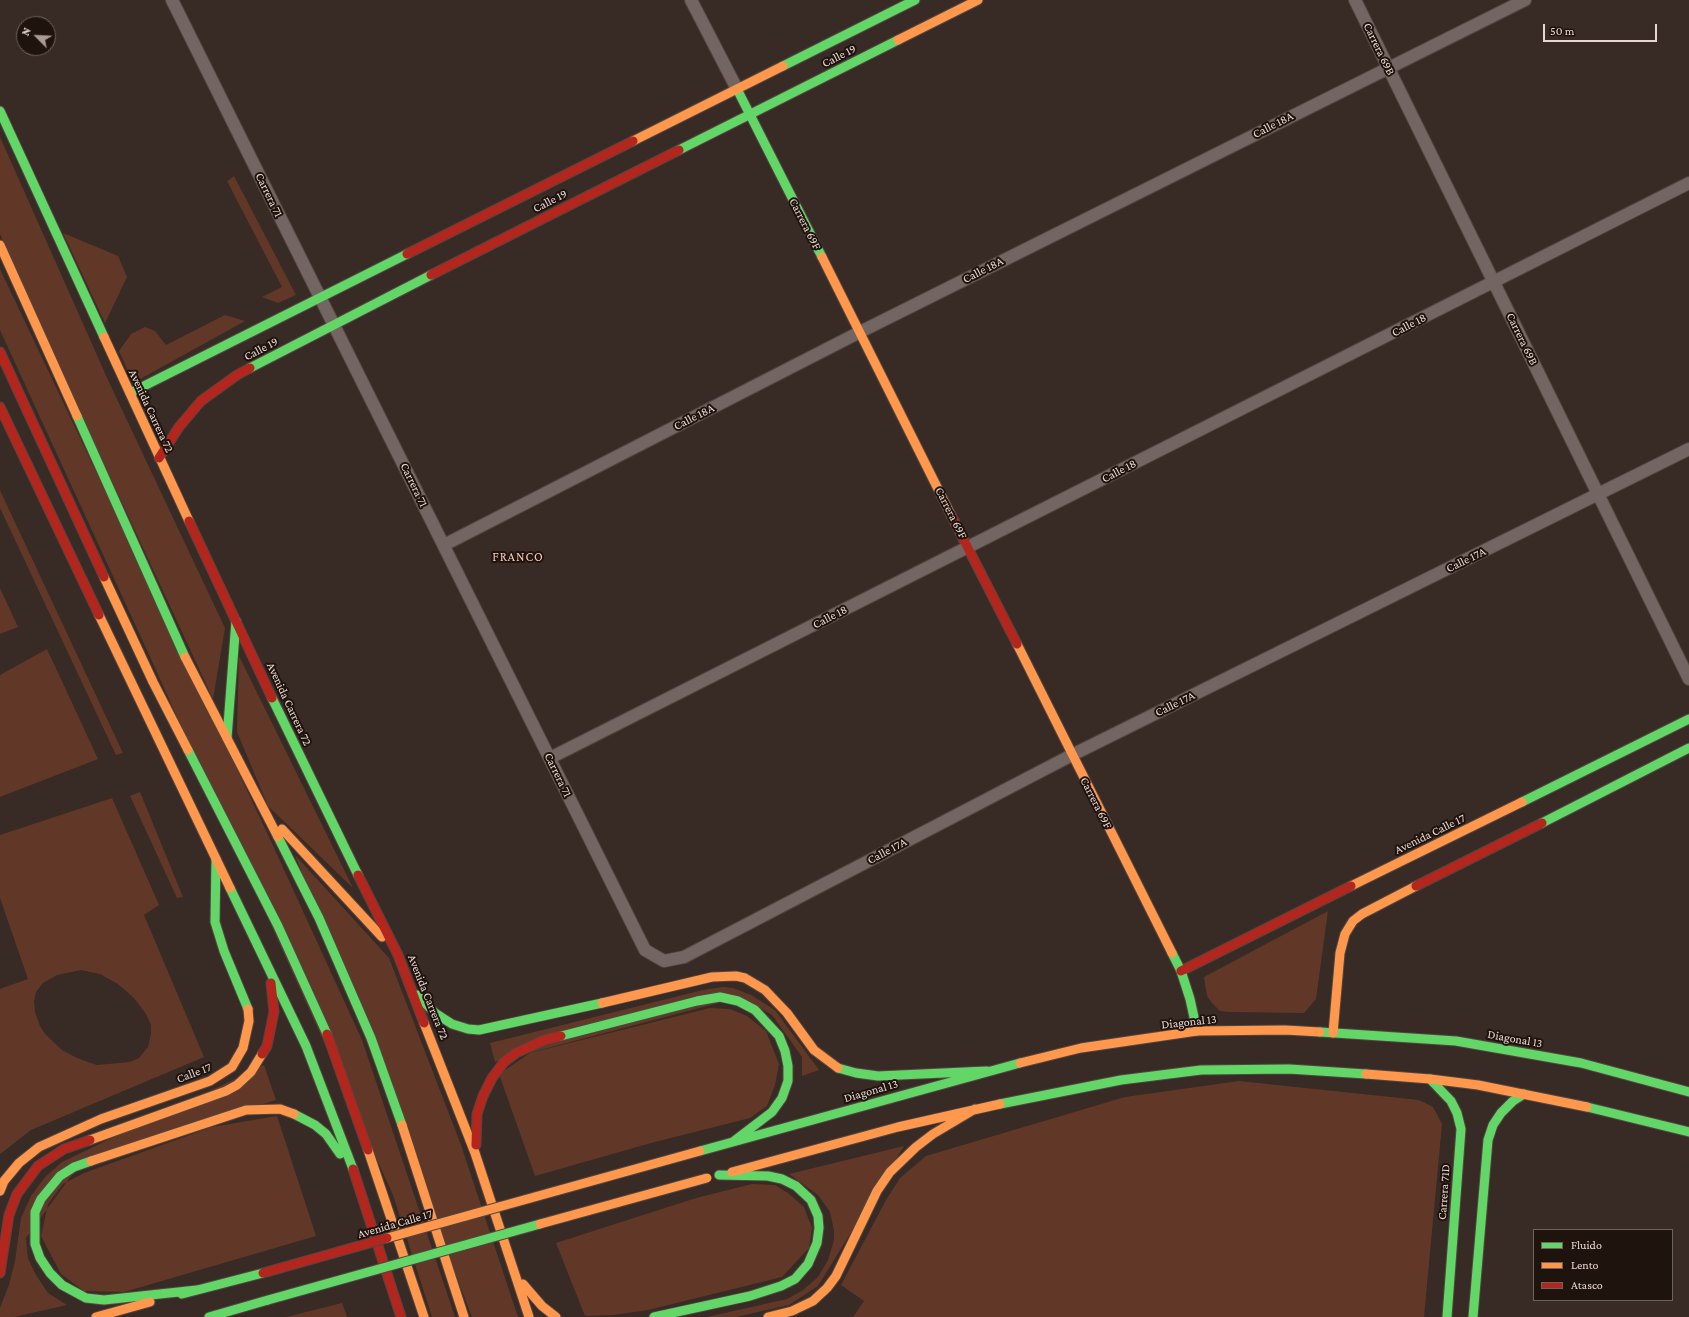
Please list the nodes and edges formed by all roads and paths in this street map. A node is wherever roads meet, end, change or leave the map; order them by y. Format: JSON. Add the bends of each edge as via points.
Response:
{"nodes":[{"id":1,"x":172,"y":0,"type":"edge"},
{"id":2,"x":691,"y":0,"type":"edge"},
{"id":3,"x":915,"y":0,"type":"edge"},
{"id":4,"x":978,"y":0,"type":"edge"},
{"id":5,"x":1355,"y":0,"type":"edge"},
{"id":6,"x":1525,"y":0,"type":"edge"},
{"id":7,"x":1388,"y":68,"type":"junction"},
{"id":8,"x":737,"y":89,"type":"junction"},
{"id":9,"x":0,"y":111,"type":"edge"},
{"id":10,"x":750,"y":114,"type":"junction"},
{"id":11,"x":1689,"y":183,"type":"edge"},
{"id":12,"x":0,"y":245,"type":"edge"},
{"id":13,"x":1494,"y":282,"type":"junction"},
{"id":14,"x":320,"y":297,"type":"junction"},
{"id":15,"x":333,"y":324,"type":"junction"},
{"id":16,"x":860,"y":332,"type":"junction"},
{"id":17,"x":0,"y":352,"type":"edge"},
{"id":18,"x":130,"y":392,"type":"junction"},
{"id":19,"x":0,"y":407,"type":"edge"},
{"id":20,"x":1689,"y":449,"type":"edge"},
{"id":21,"x":159,"y":458,"type":"junction"},
{"id":22,"x":1598,"y":495,"type":"junction"},
{"id":23,"x":444,"y":546,"type":"junction"},
{"id":24,"x":968,"y":547,"type":"junction"},
{"id":25,"x":236,"y":620,"type":"junction"},
{"id":26,"x":1689,"y":679,"type":"edge"},
{"id":27,"x":1689,"y":719,"type":"edge"},
{"id":28,"x":150,"y":722,"type":"junction"},
{"id":29,"x":227,"y":738,"type":"junction"},
{"id":30,"x":1689,"y":748,"type":"edge"},
{"id":31,"x":1072,"y":755,"type":"junction"},
{"id":32,"x":550,"y":758,"type":"junction"},
{"id":33,"x":201,"y":774,"type":"junction"},
{"id":34,"x":264,"y":808,"type":"junction"},
{"id":35,"x":216,"y":859,"type":"junction"},
{"id":36,"x":398,"y":955,"type":"junction"},
{"id":37,"x":664,"y":961,"type":"joint"},
{"id":38,"x":269,"y":968,"type":"junction"},
{"id":39,"x":1181,"y":971,"type":"junction"},
{"id":40,"x":412,"y":990,"type":"junction"},
{"id":41,"x":1197,"y":1031,"type":"junction"},
{"id":42,"x":1332,"y":1033,"type":"junction"},
{"id":43,"x":987,"y":1071,"type":"junction"},
{"id":44,"x":1430,"y":1079,"type":"junction"},
{"id":45,"x":1689,"y":1092,"type":"edge"},
{"id":46,"x":1524,"y":1094,"type":"junction"},
{"id":47,"x":975,"y":1110,"type":"junction"},
{"id":48,"x":1689,"y":1132,"type":"edge"},
{"id":49,"x":734,"y":1141,"type":"junction"},
{"id":50,"x":700,"y":1151,"type":"joint"},
{"id":51,"x":475,"y":1153,"type":"junction"},
{"id":52,"x":354,"y":1172,"type":"junction"},
{"id":53,"x":719,"y":1175,"type":"junction"},
{"id":54,"x":0,"y":1191,"type":"edge"},
{"id":55,"x":0,"y":1273,"type":"edge"},
{"id":56,"x":517,"y":1276,"type":"junction"},
{"id":57,"x":197,"y":1290,"type":"junction"},
{"id":58,"x":400,"y":1316,"type":"edge"},
{"id":59,"x":96,"y":1317,"type":"edge"},
{"id":60,"x":209,"y":1317,"type":"edge"},
{"id":61,"x":424,"y":1317,"type":"edge"},
{"id":62,"x":464,"y":1317,"type":"edge"},
{"id":63,"x":529,"y":1317,"type":"edge"},
{"id":64,"x":556,"y":1317,"type":"edge"},
{"id":65,"x":654,"y":1317,"type":"edge"},
{"id":66,"x":768,"y":1317,"type":"edge"},
{"id":67,"x":1447,"y":1317,"type":"edge"},
{"id":68,"x":1473,"y":1317,"type":"edge"}],
"edges":[{"from":1,"to":14,"type":"street","name":"Carrera 71"},
{"from":2,"to":8,"type":"street","name":"Carrera 69F"},
{"from":3,"to":8,"type":"main road","name":"Calle 19"},
{"from":4,"to":10,"type":"main road","name":"Calle 19"},
{"from":5,"to":7,"type":"street","name":"Carrera 69B"},
{"from":6,"to":7,"type":"street","name":"Calle 18A"},
{"from":7,"to":13,"type":"street","name":"Carrera 69B"},
{"from":7,"to":16,"type":"street","name":"Calle 18A"},
{"from":8,"to":10,"type":"main road","name":"Carrera 69F"},
{"from":8,"to":14,"type":"main road","name":"Calle 19"},
{"from":9,"to":18,"type":"main road","name":"Avenida Carrera 72"},
{"from":10,"to":15,"type":"main road","name":"Calle 19"},
{"from":10,"to":16,"type":"main road","name":"Carrera 69F"},
{"from":11,"to":13,"type":"street","name":"Calle 18"},
{"from":12,"to":29,"type":"main road","via":[[193,675]]},
{"from":13,"to":22,"type":"street","name":"Carrera 69B"},
{"from":13,"to":24,"type":"street","name":"Calle 18"},
{"from":14,"to":15,"type":"street","name":"Carrera 71"},
{"from":14,"to":18,"type":"main road","name":"Calle 19"},
{"from":15,"to":21,"type":"main road","name":"Calle 19","via":[[221,386],[191,412]]},
{"from":15,"to":23,"type":"street","name":"Carrera 71"},
{"from":16,"to":23,"type":"street","name":"Calle 18A"},
{"from":16,"to":24,"type":"main road","name":"Carrera 69F"},
{"from":17,"to":33,"type":"main road","via":[[153,682]]},
{"from":18,"to":21,"type":"main road","name":"Avenida Carrera 72"},
{"from":19,"to":28,"type":"main road"},
{"from":20,"to":22,"type":"street","name":"Calle 17A"},
{"from":21,"to":25,"type":"main road","name":"Avenida Carrera 72"},
{"from":22,"to":26,"type":"street","name":"Carrera 69B"},
{"from":22,"to":31,"type":"street","name":"Calle 17A"},
{"from":23,"to":32,"type":"street","name":"Carrera 71"},
{"from":24,"to":31,"type":"main road","name":"Carrera 69F"},
{"from":24,"to":32,"type":"street","name":"Calle 18"},
{"from":25,"to":29,"type":"main road"},
{"from":25,"to":36,"type":"main road","name":"Avenida Carrera 72","via":[[299,755]]},
{"from":27,"to":39,"type":"main road","name":"Avenida Calle 17"},
{"from":28,"to":33,"type":"main road"},
{"from":28,"to":35,"type":"main road"},
{"from":29,"to":34,"type":"main road"},
{"from":30,"to":42,"type":"main road","via":[[1362,914],[1345,934],[1340,953]]},
{"from":31,"to":37,"type":"street","name":"Calle 17A","via":[[684,957]]},
{"from":31,"to":39,"type":"main road","name":"Carrera 69F"},
{"from":32,"to":37,"type":"street","name":"Carrera 71","via":[[645,950]]},
{"from":33,"to":61,"type":"main road","via":[[278,926],[332,1047],[404,1252]]},
{"from":34,"to":36,"type":"main road"},
{"from":34,"to":62,"type":"main road","via":[[319,918],[371,1038]]},
{"from":35,"to":38,"type":"main road"},
{"from":35,"to":54,"type":"main road","name":"Calle 17","via":[[215,922],[248,1009],[249,1020],[243,1048],[232,1067],[210,1081],[101,1119],[38,1147],[19,1163],[4,1181]]},
{"from":36,"to":40,"type":"main road","name":"Avenida Carrera 72"},
{"from":38,"to":52,"type":"main road","via":[[306,1046]]},
{"from":38,"to":55,"type":"main road","via":[[274,1012],[272,1025],[267,1046],[251,1072],[226,1091],[64,1149],[38,1166],[17,1194],[9,1215]]},
{"from":39,"to":41,"type":"main road","name":"Carrera 69F"},
{"from":40,"to":43,"type":"main road","via":[[435,1013],[452,1024],[479,1030],[712,977],[736,976],[766,990],[787,1013],[814,1050],[840,1069],[878,1076]]},
{"from":40,"to":51,"type":"main road","name":"Avenida Carrera 72"},
{"from":41,"to":42,"type":"main road","name":"Diagonal 13","via":[[1285,1030]]},
{"from":41,"to":43,"type":"main road","name":"Diagonal 13","via":[[1081,1048]]},
{"from":42,"to":45,"type":"main road","name":"Diagonal 13","via":[[1486,1045],[1581,1063]]},
{"from":43,"to":49,"type":"main road","name":"Diagonal 13"},
{"from":44,"to":46,"type":"main road"},
{"from":44,"to":47,"type":"main road","via":[[1289,1069],[1200,1070],[1120,1080]]},
{"from":44,"to":67,"type":"main road","name":"Carrera 71D","via":[[1451,1101],[1461,1128]]},
{"from":46,"to":48,"type":"main road"},
{"from":46,"to":68,"type":"main road","via":[[1512,1101],[1501,1113],[1493,1125],[1488,1140]]},
{"from":47,"to":53,"type":"main road","via":[[898,1127]]},
{"from":47,"to":66,"type":"main road","via":[[933,1134],[890,1172],[877,1191],[836,1276],[827,1288],[813,1301],[792,1311]]},
{"from":49,"to":50,"type":"main road","name":"Diagonal 13"},
{"from":49,"to":51,"type":"main road","via":[[772,1112],[782,1098],[788,1081],[788,1066],[779,1036],[755,1010],[738,1002],[720,998],[697,1001],[544,1040],[516,1053],[504,1062],[483,1096],[477,1114]]},
{"from":50,"to":57,"type":"main road","name":"Avenida Calle 17","bridge":true},
{"from":51,"to":56,"type":"main road","name":"Avenida Carrera 72"},
{"from":52,"to":57,"type":"main road","via":[[326,1134],[315,1124],[280,1109],[259,1108],[224,1116],[74,1167],[60,1176],[41,1199],[35,1212],[35,1244],[40,1258],[62,1285],[86,1298],[104,1300]]},
{"from":52,"to":58,"type":"main road"},
{"from":53,"to":60,"type":"main road","bridge":true},
{"from":53,"to":65,"type":"main road","via":[[768,1176],[782,1179],[804,1193],[811,1200],[818,1216],[819,1228],[817,1243],[808,1264],[795,1279],[781,1286],[750,1296]]},
{"from":56,"to":63,"type":"main road","name":"Avenida Carrera 72"},
{"from":56,"to":64,"type":"main road","via":[[542,1306]]},
{"from":57,"to":59,"type":"main road","name":"Avenida Calle 17"}]}
